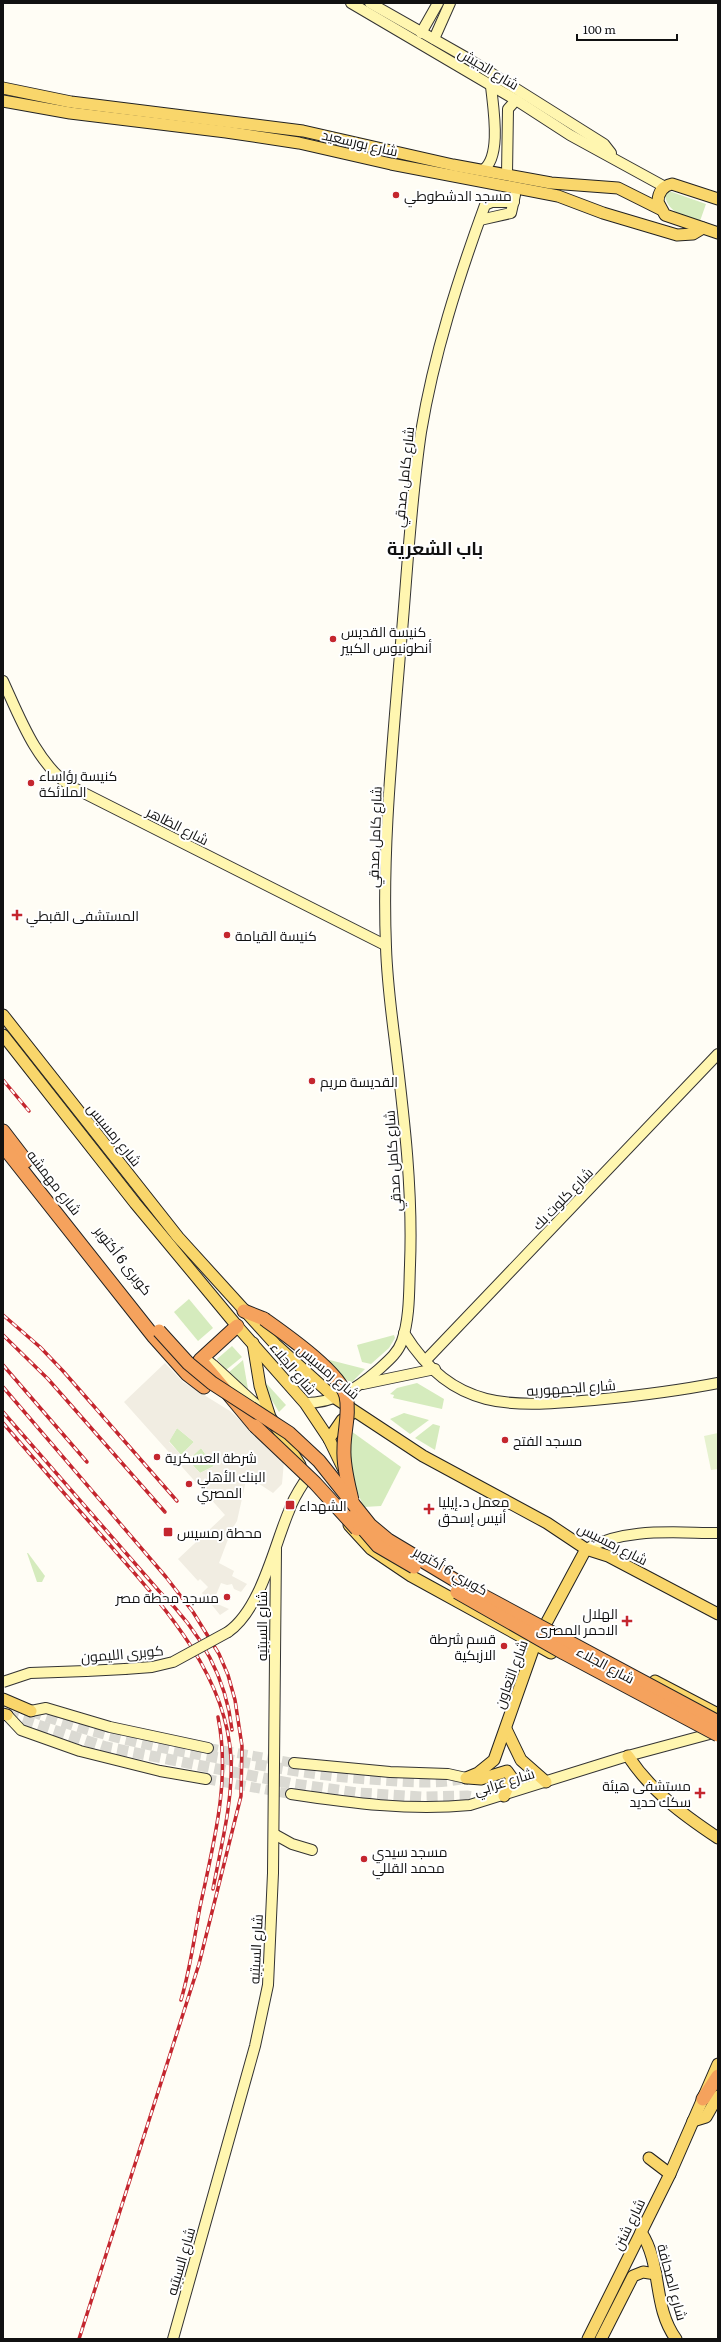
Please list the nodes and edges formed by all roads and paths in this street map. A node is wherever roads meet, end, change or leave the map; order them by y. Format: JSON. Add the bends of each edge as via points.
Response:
{"nodes":[{"id":1,"x":351,"y":3,"type":"edge"},
{"id":2,"x":370,"y":3,"type":"edge"},
{"id":3,"x":438,"y":3,"type":"edge"},
{"id":4,"x":450,"y":3,"type":"edge"},
{"id":5,"x":421,"y":33,"type":"junction"},
{"id":6,"x":434,"y":39,"type":"junction"},
{"id":7,"x":491,"y":86,"type":"junction"},
{"id":8,"x":3,"y":88,"type":"edge"},
{"id":9,"x":516,"y":100,"type":"junction"},
{"id":10,"x":3,"y":101,"type":"edge"},
{"id":11,"x":613,"y":157,"type":"junction"},
{"id":12,"x":483,"y":170,"type":"junction"},
{"id":13,"x":507,"y":174,"type":"junction"},
{"id":14,"x":665,"y":187,"type":"junction"},
{"id":15,"x":516,"y":189,"type":"junction"},
{"id":16,"x":718,"y":199,"type":"edge"},
{"id":17,"x":514,"y":202,"type":"junction"},
{"id":18,"x":660,"y":209,"type":"junction"},
{"id":19,"x":480,"y":220,"type":"junction"},
{"id":20,"x":703,"y":228,"type":"junction"},
{"id":21,"x":718,"y":233,"type":"edge"},
{"id":22,"x":3,"y":682,"type":"edge"},
{"id":23,"x":385,"y":945,"type":"junction"},
{"id":24,"x":3,"y":1015,"type":"edge"},
{"id":25,"x":3,"y":1035,"type":"edge"},
{"id":26,"x":718,"y":1054,"type":"edge"},
{"id":27,"x":3,"y":1131,"type":"edge"},
{"id":28,"x":3,"y":1139,"type":"edge"},
{"id":29,"x":3,"y":1146,"type":"edge"},
{"id":30,"x":244,"y":1311,"type":"junction"},
{"id":31,"x":237,"y":1326,"type":"junction"},
{"id":32,"x":404,"y":1333,"type":"junction"},
{"id":33,"x":253,"y":1343,"type":"junction"},
{"id":34,"x":200,"y":1360,"type":"junction"},
{"id":35,"x":426,"y":1360,"type":"junction"},
{"id":36,"x":435,"y":1369,"type":"junction"},
{"id":37,"x":361,"y":1384,"type":"junction"},
{"id":38,"x":718,"y":1384,"type":"edge"},
{"id":39,"x":204,"y":1387,"type":"joint"},
{"id":40,"x":232,"y":1396,"type":"joint"},
{"id":41,"x":335,"y":1398,"type":"junction"},
{"id":42,"x":304,"y":1403,"type":"junction"},
{"id":43,"x":355,"y":1412,"type":"junction"},
{"id":44,"x":270,"y":1417,"type":"junction"},
{"id":45,"x":328,"y":1439,"type":"junction"},
{"id":46,"x":337,"y":1455,"type":"junction"},
{"id":47,"x":308,"y":1476,"type":"junction"},
{"id":48,"x":353,"y":1505,"type":"junction"},
{"id":49,"x":349,"y":1526,"type":"junction"},
{"id":50,"x":718,"y":1533,"type":"edge"},
{"id":51,"x":368,"y":1537,"type":"junction"},
{"id":52,"x":586,"y":1549,"type":"junction"},
{"id":53,"x":274,"y":1553,"type":"junction"},
{"id":54,"x":718,"y":1614,"type":"edge"},
{"id":55,"x":545,"y":1624,"type":"junction"},
{"id":56,"x":535,"y":1644,"type":"junction"},
{"id":57,"x":3,"y":1682,"type":"edge"},
{"id":58,"x":3,"y":1699,"type":"edge"},
{"id":59,"x":31,"y":1711,"type":"joint"},
{"id":60,"x":718,"y":1714,"type":"edge"},
{"id":61,"x":5,"y":1715,"type":"edge"},
{"id":62,"x":718,"y":1722,"type":"edge"},
{"id":63,"x":506,"y":1729,"type":"junction"},
{"id":64,"x":718,"y":1732,"type":"edge"},
{"id":65,"x":712,"y":1735,"type":"edge"},
{"id":66,"x":718,"y":1741,"type":"edge"},
{"id":67,"x":208,"y":1748,"type":"tunnel mouth"},
{"id":68,"x":628,"y":1756,"type":"junction"},
{"id":69,"x":294,"y":1763,"type":"tunnel mouth"},
{"id":70,"x":466,"y":1778,"type":"junction"},
{"id":71,"x":206,"y":1779,"type":"tunnel mouth"},
{"id":72,"x":546,"y":1782,"type":"junction"},
{"id":73,"x":291,"y":1794,"type":"tunnel mouth"},
{"id":74,"x":504,"y":1796,"type":"junction"},
{"id":75,"x":274,"y":1834,"type":"junction"},
{"id":76,"x":718,"y":1838,"type":"edge"},
{"id":77,"x":312,"y":1850,"type":"dead end"},
{"id":78,"x":718,"y":2064,"type":"edge"},
{"id":79,"x":718,"y":2076,"type":"edge"},
{"id":80,"x":718,"y":2096,"type":"edge"},
{"id":81,"x":703,"y":2099,"type":"junction"},
{"id":82,"x":694,"y":2121,"type":"junction"},
{"id":83,"x":649,"y":2158,"type":"dead end"},
{"id":84,"x":670,"y":2174,"type":"junction"},
{"id":85,"x":641,"y":2232,"type":"junction"},
{"id":86,"x":626,"y":2264,"type":"junction"},
{"id":87,"x":638,"y":2273,"type":"junction"},
{"id":88,"x":656,"y":2274,"type":"junction"},
{"id":89,"x":173,"y":2339,"type":"edge"},
{"id":90,"x":588,"y":2339,"type":"edge"},
{"id":91,"x":601,"y":2339,"type":"edge"},
{"id":92,"x":676,"y":2339,"type":"edge"}],
"edges":[{"from":1,"to":7,"type":"street","name":"شارع الجيش"},
{"from":2,"to":5,"type":"street","name":"شارع الجيش"},
{"from":3,"to":5,"type":"street"},
{"from":4,"to":6,"type":"street"},
{"from":5,"to":6,"type":"street","name":"شارع الجيش"},
{"from":6,"to":11,"type":"street","name":"شارع الجيش","via":[[604,144]]},
{"from":7,"to":9,"type":"street","name":"شارع الجيش"},
{"from":7,"to":12,"type":"street","via":[[494,118],[493,156],[490,164]]},
{"from":8,"to":12,"type":"main road","name":"شارع بورسعيد","via":[[72,102],[303,131]]},
{"from":9,"to":11,"type":"street","name":"شارع الجيش","via":[[570,135]]},
{"from":9,"to":13,"type":"street","via":[[508,109]]},
{"from":10,"to":15,"type":"main road","name":"شارع بورسعيد","via":[[70,113],[299,143]]},
{"from":11,"to":14,"type":"street","name":"شارع الجيش"},
{"from":12,"to":13,"type":"main road","name":"شارع بورسعيد"},
{"from":13,"to":18,"type":"main road","name":"شارع بورسعيد","via":[[551,184],[618,188]]},
{"from":14,"to":16,"type":"main road","via":[[676,184]]},
{"from":14,"to":18,"type":"main road","via":[[658,195]]},
{"from":15,"to":17,"type":"street"},
{"from":15,"to":20,"type":"main road","name":"شارع بورسعيد","via":[[558,196],[603,213],[676,235],[693,234]]},
{"from":17,"to":19,"type":"street","via":[[511,213]]},
{"from":17,"to":19,"type":"street","via":[[488,203],[483,207]]},
{"from":18,"to":20,"type":"main road","name":"شارع بورسعيد","via":[[668,216]]},
{"from":19,"to":23,"type":"street","name":"شارع كامل صدقي","via":[[442,335],[428,395],[419,451],[390,770]]},
{"from":20,"to":21,"type":"main road","name":"شارع بورسعيد"},
{"from":22,"to":23,"type":"street","name":"شارع الظاهر","via":[[44,762],[59,778]]},
{"from":23,"to":32,"type":"street","name":"شارع كامل صدقي","via":[[410,1185],[411,1248]]},
{"from":24,"to":30,"type":"main road","name":"شارع رمسيس","via":[[178,1237]]},
{"from":25,"to":31,"type":"main road","name":"شارع رمسيس","via":[[135,1203]]},
{"from":26,"to":35,"type":"street","name":"شارع كلوت بك"},
{"from":27,"to":40,"type":"highway","name":"كوبرى 6 أكتوبر","bridge":true,"via":[[159,1331],[188,1363]]},
{"from":28,"to":34,"type":"street","name":"شارع مهمشه","via":[[177,1357],[187,1362]]},
{"from":29,"to":39,"type":"highway","name":"كوبرى 6 أكتوبر","via":[[154,1336],[187,1374]]},
{"from":30,"to":41,"type":"main road","name":"شارع رمسيس","via":[[292,1360]]},
{"from":30,"to":48,"type":"highway","bridge":true,"via":[[264,1319],[326,1368],[343,1388],[348,1413],[344,1457]]},
{"from":31,"to":33,"type":"main road","name":"شارع رمسيس"},
{"from":31,"to":34,"type":"highway"},
{"from":32,"to":35,"type":"street","name":"شارع الجمهوريه"},
{"from":32,"to":37,"type":"street","name":"شارع كامل صدقي","via":[[401,1345],[394,1355]]},
{"from":33,"to":42,"type":"main road","name":"شارع الجلاء"},
{"from":33,"to":44,"type":"main road","name":"شارع الجلاء","via":[[260,1386]]},
{"from":34,"to":44,"type":"street","name":"شارع مهمشه","via":[[207,1360]]},
{"from":34,"to":51,"type":"highway","bridge":true,"via":[[255,1426],[314,1483],[343,1516]]},
{"from":35,"to":36,"type":"street","name":"شارع الجمهوريه"},
{"from":36,"to":37,"type":"street"},
{"from":36,"to":38,"type":"street","name":"شارع الجمهوريه","via":[[456,1386],[474,1395],[513,1404],[540,1405],[636,1396]]},
{"from":37,"to":41,"type":"street","name":"شارع كامل صدقي"},
{"from":39,"to":51,"type":"highway","name":"كوبري 6 أكتوبر","bridge":true,"via":[[298,1451],[330,1487]]},
{"from":40,"to":48,"type":"highway","name":"كوبري 6 أكتوبر","bridge":true,"via":[[289,1433],[319,1461]]},
{"from":41,"to":42,"type":"street","name":"شارع كامل صدقي"},
{"from":41,"to":43,"type":"main road","name":"شارع رمسيس"},
{"from":42,"to":45,"type":"main road","name":"شارع الجلاء"},
{"from":43,"to":45,"type":"main road","via":[[345,1416]]},
{"from":43,"to":52,"type":"main road","name":"شارع رمسيس","via":[[423,1456],[547,1523]]},
{"from":44,"to":47,"type":"main road","name":"شارع الجلاء"},
{"from":45,"to":46,"type":"main road","name":"شارع الجلاء"},
{"from":46,"to":49,"type":"main road"},
{"from":46,"to":55,"type":"main road","name":"شارع الجلاء","via":[[373,1524],[389,1538]]},
{"from":47,"to":49,"type":"main road","name":"شارع الجلاء"},
{"from":47,"to":53,"type":"street","name":"كوبرى الليمون","via":[[289,1509]]},
{"from":48,"to":62,"type":"highway","name":"كوبري 6 أكتوبر","bridge":true,"via":[[388,1540],[428,1565]]},
{"from":49,"to":56,"type":"main road","name":"شارع الجلاء","via":[[371,1549],[411,1576]]},
{"from":50,"to":52,"type":"street","via":[[646,1533],[610,1538]]},
{"from":51,"to":65,"type":"highway","name":"كوبري 6 أكتوبر","bridge":true,"via":[[385,1551]]},
{"from":52,"to":54,"type":"main road","name":"شارع رمسيس","via":[[608,1556]]},
{"from":52,"to":55,"type":"main road","name":"شارع التعاون"},
{"from":53,"to":57,"type":"street","name":"كوبرى الليمون","bridge":true,"via":[[240,1623],[178,1660],[152,1667],[30,1673]]},
{"from":53,"to":75,"type":"street","name":"شارع السبتيه"},
{"from":55,"to":56,"type":"main road","name":"شارع التعاون"},
{"from":55,"to":60,"type":"main road","name":"شارع الجلاء"},
{"from":56,"to":63,"type":"main road","name":"شارع التعاون"},
{"from":56,"to":65,"type":"main road","name":"شارع الجلاء"},
{"from":58,"to":59,"type":"main road"},
{"from":59,"to":67,"type":"street","via":[[46,1708],[114,1728]]},
{"from":61,"to":71,"type":"street","via":[[21,1730],[80,1751],[160,1771]]},
{"from":63,"to":70,"type":"main road","name":"شارع التعاون","via":[[494,1760],[478,1773]]},
{"from":63,"to":72,"type":"main road","via":[[521,1760]]},
{"from":64,"to":65,"type":"street","name":"شارع عرابي"},
{"from":65,"to":66,"type":"main road","name":"شارع الجلاء"},
{"from":65,"to":68,"type":"street","name":"شارع عرابي"},
{"from":68,"to":72,"type":"street","name":"شارع عرابي"},
{"from":68,"to":76,"type":"main road","via":[[650,1787]]},
{"from":69,"to":70,"type":"street","via":[[390,1772],[448,1774]]},
{"from":70,"to":74,"type":"main road","via":[[481,1779],[507,1771],[512,1778]]},
{"from":72,"to":74,"type":"street","name":"شارع عرابي"},
{"from":73,"to":74,"type":"street","name":"شارع عرابي","via":[[393,1807],[458,1806]]},
{"from":75,"to":77,"type":"street","via":[[292,1844]]},
{"from":75,"to":89,"type":"street","name":"شارع السبتيه","via":[[267,1992],[255,2046]]},
{"from":78,"to":81,"type":"main road","name":"شارع شنن"},
{"from":79,"to":81,"type":"highway"},
{"from":80,"to":82,"type":"main road","via":[[706,2117]]},
{"from":81,"to":82,"type":"main road","name":"شارع شنن"},
{"from":82,"to":84,"type":"main road","name":"شارع شنن"},
{"from":83,"to":84,"type":"main road"},
{"from":84,"to":85,"type":"main road","name":"شارع شنن"},
{"from":85,"to":86,"type":"main road","name":"شارع شنن"},
{"from":85,"to":88,"type":"main road","name":"شارع الصحافة","via":[[650,2249]]},
{"from":86,"to":87,"type":"main road"},
{"from":86,"to":90,"type":"main road","name":"شارع شنن"},
{"from":87,"to":88,"type":"main road"},
{"from":87,"to":91,"type":"main road","via":[[629,2282]]},
{"from":88,"to":92,"type":"main road","name":"شارع الصحافة","via":[[666,2325]]}]}
